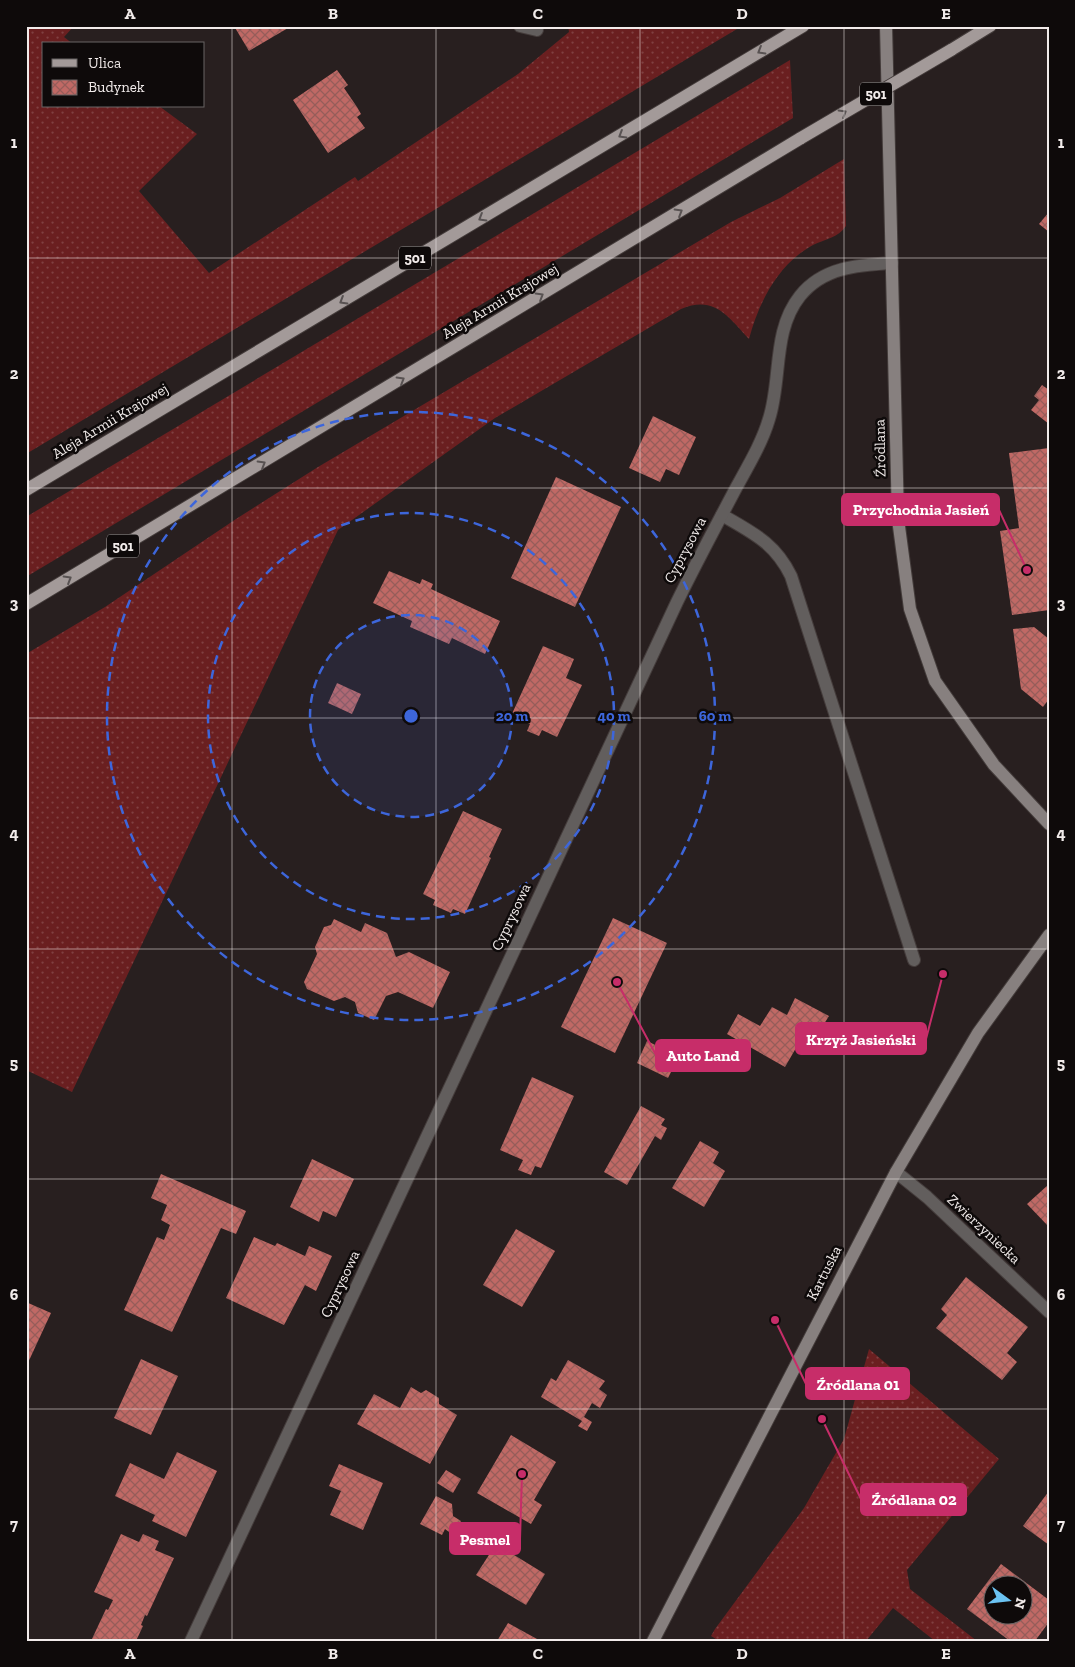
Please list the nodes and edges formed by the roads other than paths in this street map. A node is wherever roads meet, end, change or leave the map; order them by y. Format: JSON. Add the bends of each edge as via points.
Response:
{"nodes":[{"id":1,"x":520,"y":26,"type":"edge"},
{"id":2,"x":803,"y":26,"type":"edge"},
{"id":3,"x":886,"y":26,"type":"edge"},
{"id":4,"x":990,"y":26,"type":"edge"},
{"id":5,"x":537,"y":30,"type":"dead end"},
{"id":6,"x":892,"y":263,"type":"junction"},
{"id":7,"x":26,"y":490,"type":"edge"},
{"id":8,"x":722,"y":515,"type":"junction"},
{"id":9,"x":26,"y":604,"type":"edge"},
{"id":10,"x":1049,"y":824,"type":"edge"},
{"id":11,"x":1049,"y":935,"type":"edge"},
{"id":12,"x":914,"y":960,"type":"dead end"},
{"id":13,"x":896,"y":1172,"type":"junction"},
{"id":14,"x":1049,"y":1312,"type":"edge"},
{"id":15,"x":191,"y":1641,"type":"edge"},
{"id":16,"x":653,"y":1641,"type":"edge"}],
"edges":[{"from":1,"to":5,"type":"street"},
{"from":2,"to":7,"type":"main road","name":"Aleja Armii Krajowej","number":"501","one_way":true},
{"from":3,"to":6,"type":"street","name":"Źródlana"},
{"from":9,"to":4,"type":"main road","name":"Aleja Armii Krajowej","number":"501","one_way":true,"bridge":true},
{"from":6,"to":8,"type":"street","name":"Cyprysowa","via":[[854,265],[824,275],[801,295],[782,334],[769,420]]},
{"from":6,"to":10,"type":"street","name":"Źródlana","via":[[898,518],[910,609],[935,682],[994,765]]},
{"from":8,"to":12,"type":"street","via":[[772,546],[792,576]]},
{"from":8,"to":15,"type":"street","name":"Cyprysowa","via":[[651,656]]},
{"from":11,"to":13,"type":"street","name":"Kartuska","via":[[978,1033]]},
{"from":13,"to":14,"type":"street","name":"Zwierzyniecka"},
{"from":13,"to":16,"type":"street","name":"Kartuska"}]}
